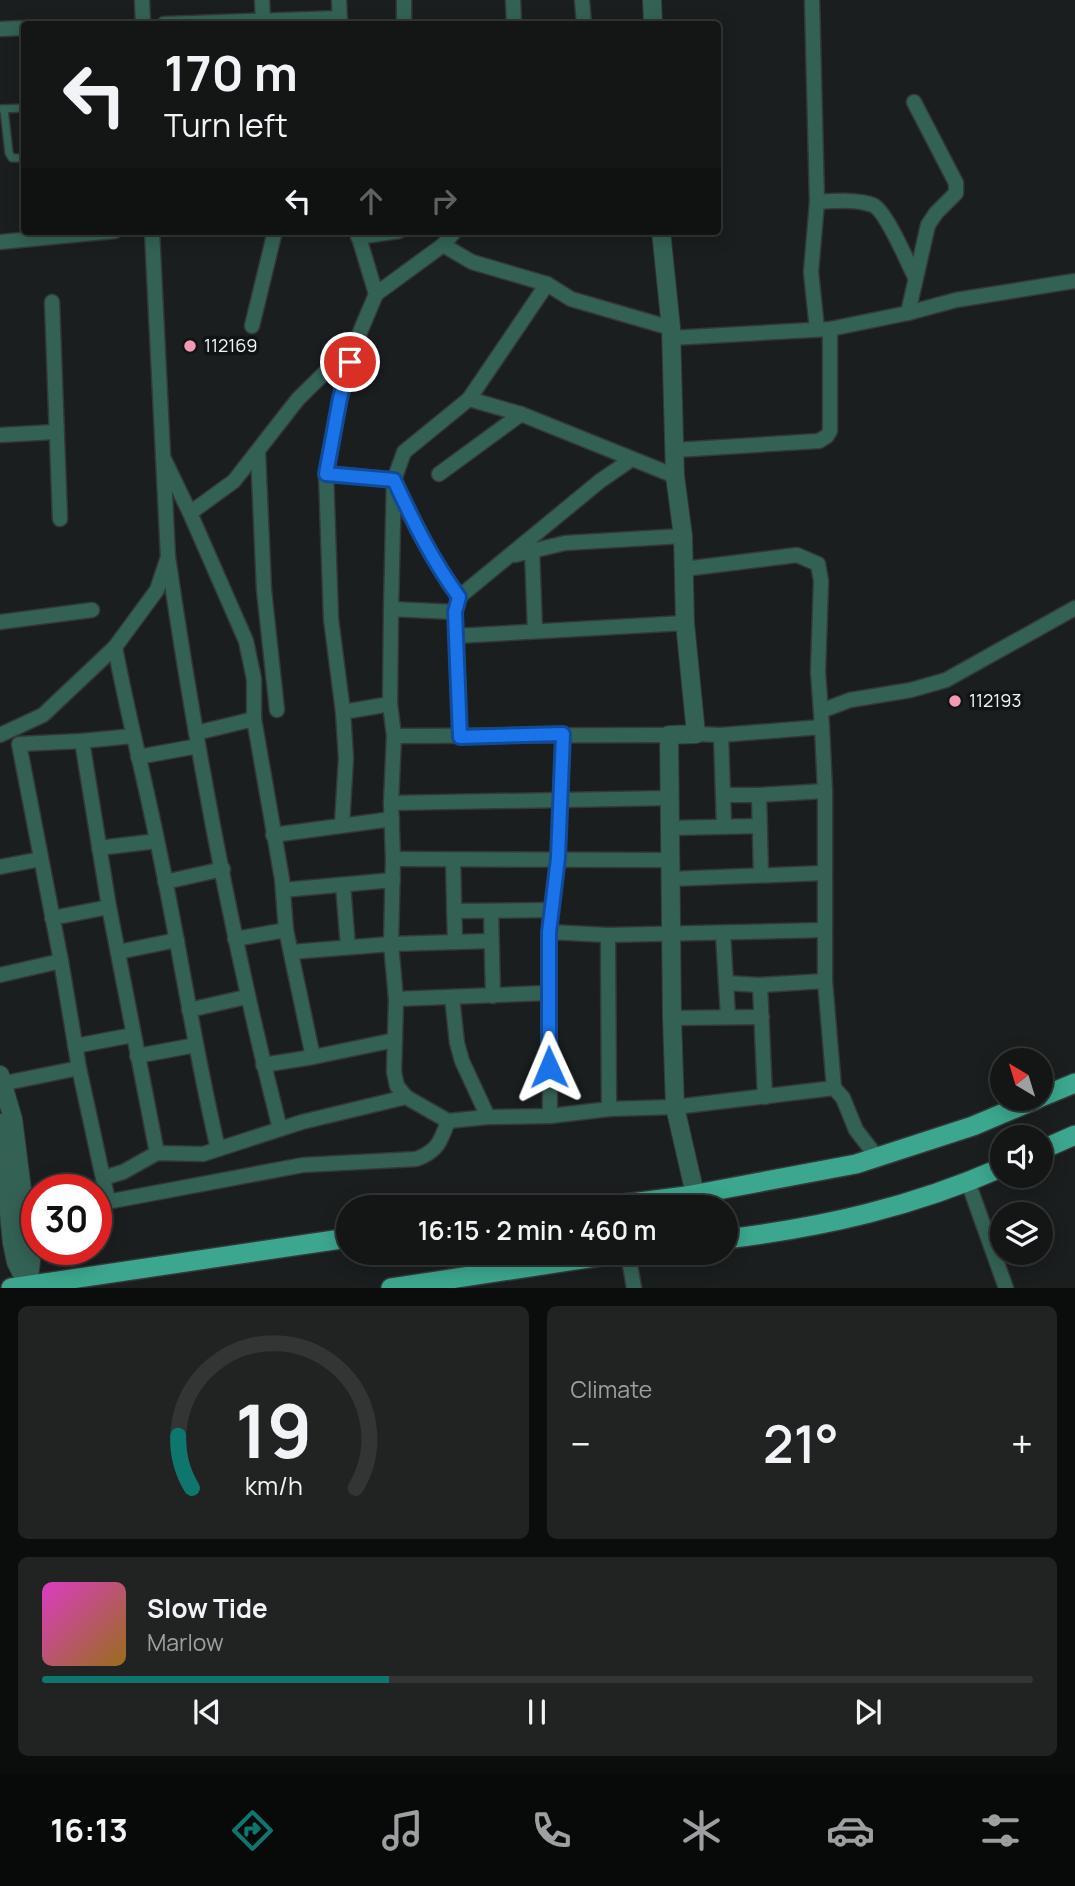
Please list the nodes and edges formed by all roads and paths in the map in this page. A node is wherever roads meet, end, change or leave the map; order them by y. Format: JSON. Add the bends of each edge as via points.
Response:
{"nodes":[{"id":1,"x":142,"y":0,"type":"edge"},
{"id":2,"x":262,"y":0,"type":"edge"},
{"id":3,"x":339,"y":0,"type":"edge"},
{"id":4,"x":404,"y":0,"type":"edge"},
{"id":5,"x":513,"y":0,"type":"edge"},
{"id":6,"x":582,"y":0,"type":"edge"},
{"id":7,"x":811,"y":0,"type":"edge"},
{"id":8,"x":143,"y":21,"type":"edge"},
{"id":9,"x":263,"y":21,"type":"joint"},
{"id":10,"x":340,"y":21,"type":"edge"},
{"id":11,"x":404,"y":21,"type":"edge"},
{"id":12,"x":514,"y":21,"type":"edge"},
{"id":13,"x":584,"y":21,"type":"edge"},
{"id":14,"x":21,"y":28,"type":"edge"},
{"id":15,"x":0,"y":29,"type":"edge"},
{"id":16,"x":914,"y":102,"type":"dead end"},
{"id":17,"x":21,"y":108,"type":"edge"},
{"id":18,"x":2,"y":109,"type":"edge"},
{"id":19,"x":21,"y":158,"type":"edge"},
{"id":20,"x":817,"y":202,"type":"junction"},
{"id":21,"x":73,"y":235,"type":"edge"},
{"id":22,"x":152,"y":235,"type":"edge"},
{"id":23,"x":274,"y":235,"type":"edge"},
{"id":24,"x":358,"y":235,"type":"edge"},
{"id":25,"x":452,"y":235,"type":"edge"},
{"id":26,"x":661,"y":235,"type":"edge"},
{"id":27,"x":0,"y":242,"type":"edge"},
{"id":28,"x":443,"y":245,"type":"junction"},
{"id":29,"x":915,"y":277,"type":"junction"},
{"id":30,"x":547,"y":284,"type":"junction"},
{"id":31,"x":1074,"y":286,"type":"edge"},
{"id":32,"x":376,"y":294,"type":"junction"},
{"id":33,"x":52,"y":302,"type":"dead end"},
{"id":34,"x":908,"y":313,"type":"junction"},
{"id":35,"x":252,"y":326,"type":"dead end"},
{"id":36,"x":824,"y":329,"type":"junction"},
{"id":37,"x":671,"y":333,"type":"junction"},
{"id":38,"x":355,"y":344,"type":"junction"},
{"id":39,"x":469,"y":399,"type":"junction"},
{"id":40,"x":521,"y":414,"type":"junction"},
{"id":41,"x":55,"y":432,"type":"junction"},
{"id":42,"x":0,"y":435,"type":"edge"},
{"id":43,"x":674,"y":450,"type":"junction"},
{"id":44,"x":258,"y":452,"type":"junction"},
{"id":45,"x":163,"y":457,"type":"junction"},
{"id":46,"x":632,"y":459,"type":"junction"},
{"id":47,"x":326,"y":474,"type":"junction"},
{"id":48,"x":439,"y":474,"type":"dead end"},
{"id":49,"x":675,"y":476,"type":"junction"},
{"id":50,"x":394,"y":480,"type":"junction"},
{"id":51,"x":190,"y":513,"type":"junction"},
{"id":52,"x":60,"y":519,"type":"dead end"},
{"id":53,"x":682,"y":536,"type":"junction"},
{"id":54,"x":532,"y":550,"type":"junction"},
{"id":55,"x":168,"y":557,"type":"junction"},
{"id":56,"x":506,"y":557,"type":"junction"},
{"id":57,"x":684,"y":569,"type":"junction"},
{"id":58,"x":459,"y":597,"type":"junction"},
{"id":59,"x":1075,"y":608,"type":"edge"},
{"id":60,"x":391,"y":609,"type":"junction"},
{"id":61,"x":92,"y":610,"type":"dead end"},
{"id":62,"x":455,"y":612,"type":"junction"},
{"id":63,"x":0,"y":622,"type":"edge"},
{"id":64,"x":685,"y":623,"type":"junction"},
{"id":65,"x":535,"y":631,"type":"junction"},
{"id":66,"x":456,"y":636,"type":"junction"},
{"id":67,"x":115,"y":647,"type":"junction"},
{"id":68,"x":390,"y":704,"type":"junction"},
{"id":69,"x":277,"y":710,"type":"dead end"},
{"id":70,"x":821,"y":711,"type":"junction"},
{"id":71,"x":343,"y":712,"type":"junction"},
{"id":72,"x":254,"y":719,"type":"junction"},
{"id":73,"x":822,"y":727,"type":"junction"},
{"id":74,"x":563,"y":734,"type":"junction"},
{"id":75,"x":696,"y":734,"type":"junction"},
{"id":76,"x":669,"y":735,"type":"junction"},
{"id":77,"x":721,"y":735,"type":"junction"},
{"id":78,"x":0,"y":736,"type":"edge"},
{"id":79,"x":133,"y":736,"type":"junction"},
{"id":80,"x":394,"y":736,"type":"junction"},
{"id":81,"x":460,"y":737,"type":"junction"},
{"id":82,"x":197,"y":740,"type":"junction"},
{"id":83,"x":82,"y":741,"type":"junction"},
{"id":84,"x":19,"y":744,"type":"junction"},
{"id":85,"x":138,"y":757,"type":"junction"},
{"id":86,"x":825,"y":791,"type":"junction"},
{"id":87,"x":723,"y":795,"type":"junction"},
{"id":88,"x":760,"y":795,"type":"junction"},
{"id":89,"x":669,"y":798,"type":"junction"},
{"id":90,"x":560,"y":800,"type":"junction"},
{"id":91,"x":391,"y":803,"type":"junction"},
{"id":92,"x":392,"y":819,"type":"junction"},
{"id":93,"x":342,"y":824,"type":"junction"},
{"id":94,"x":724,"y":826,"type":"junction"},
{"id":95,"x":760,"y":826,"type":"junction"},
{"id":96,"x":669,"y":828,"type":"junction"},
{"id":97,"x":273,"y":835,"type":"junction"},
{"id":98,"x":157,"y":841,"type":"junction"},
{"id":99,"x":99,"y":848,"type":"junction"},
{"id":100,"x":558,"y":858,"type":"junction"},
{"id":101,"x":41,"y":859,"type":"junction"},
{"id":102,"x":393,"y":859,"type":"junction"},
{"id":103,"x":453,"y":860,"type":"junction"},
{"id":104,"x":670,"y":860,"type":"junction"},
{"id":105,"x":0,"y":867,"type":"edge"},
{"id":106,"x":223,"y":869,"type":"junction"},
{"id":107,"x":824,"y":873,"type":"junction"},
{"id":108,"x":761,"y":875,"type":"junction"},
{"id":109,"x":670,"y":879,"type":"junction"},
{"id":110,"x":393,"y":880,"type":"junction"},
{"id":111,"x":165,"y":882,"type":"junction"},
{"id":112,"x":342,"y":885,"type":"junction"},
{"id":113,"x":283,"y":890,"type":"junction"},
{"id":114,"x":109,"y":907,"type":"junction"},
{"id":115,"x":550,"y":910,"type":"junction"},
{"id":116,"x":454,"y":911,"type":"junction"},
{"id":117,"x":491,"y":911,"type":"junction"},
{"id":118,"x":52,"y":918,"type":"junction"},
{"id":119,"x":286,"y":930,"type":"junction"},
{"id":120,"x":824,"y":930,"type":"junction"},
{"id":121,"x":549,"y":932,"type":"junction"},
{"id":122,"x":672,"y":934,"type":"junction"},
{"id":123,"x":723,"y":934,"type":"junction"},
{"id":124,"x":608,"y":935,"type":"junction"},
{"id":125,"x":235,"y":939,"type":"junction"},
{"id":126,"x":177,"y":940,"type":"junction"},
{"id":127,"x":490,"y":941,"type":"junction"},
{"id":128,"x":455,"y":942,"type":"junction"},
{"id":129,"x":391,"y":944,"type":"junction"},
{"id":130,"x":348,"y":947,"type":"junction"},
{"id":131,"x":118,"y":952,"type":"junction"},
{"id":132,"x":291,"y":952,"type":"junction"},
{"id":133,"x":61,"y":961,"type":"junction"},
{"id":134,"x":0,"y":975,"type":"edge"},
{"id":135,"x":825,"y":981,"type":"junction"},
{"id":136,"x":726,"y":984,"type":"junction"},
{"id":137,"x":760,"y":985,"type":"junction"},
{"id":138,"x":547,"y":993,"type":"junction"},
{"id":139,"x":494,"y":996,"type":"junction"},
{"id":140,"x":246,"y":997,"type":"junction"},
{"id":141,"x":452,"y":997,"type":"junction"},
{"id":142,"x":396,"y":999,"type":"junction"},
{"id":143,"x":189,"y":1010,"type":"junction"},
{"id":144,"x":728,"y":1016,"type":"junction"},
{"id":145,"x":762,"y":1017,"type":"junction"},
{"id":146,"x":672,"y":1018,"type":"junction"},
{"id":147,"x":133,"y":1035,"type":"junction"},
{"id":148,"x":395,"y":1040,"type":"junction"},
{"id":149,"x":196,"y":1045,"type":"junction"},
{"id":150,"x":75,"y":1046,"type":"junction"},
{"id":151,"x":137,"y":1056,"type":"junction"},
{"id":152,"x":313,"y":1057,"type":"junction"},
{"id":153,"x":263,"y":1065,"type":"junction"},
{"id":154,"x":79,"y":1068,"type":"junction"},
{"id":155,"x":1,"y":1079,"type":"edge"},
{"id":156,"x":1075,"y":1083,"type":"edge"},
{"id":157,"x":834,"y":1088,"type":"junction"},
{"id":158,"x":1054,"y":1092,"type":"edge"},
{"id":159,"x":406,"y":1097,"type":"junction"},
{"id":160,"x":765,"y":1097,"type":"junction"},
{"id":161,"x":675,"y":1107,"type":"junction"},
{"id":162,"x":610,"y":1109,"type":"junction"},
{"id":163,"x":1008,"y":1111,"type":"edge"},
{"id":164,"x":0,"y":1112,"type":"edge"},
{"id":165,"x":550,"y":1116,"type":"junction"},
{"id":166,"x":488,"y":1117,"type":"junction"},
{"id":167,"x":448,"y":1121,"type":"junction"},
{"id":168,"x":0,"y":1123,"type":"edge"},
{"id":169,"x":279,"y":1129,"type":"junction"},
{"id":170,"x":1075,"y":1135,"type":"edge"},
{"id":171,"x":1053,"y":1145,"type":"edge"},
{"id":172,"x":218,"y":1149,"type":"junction"},
{"id":173,"x":157,"y":1153,"type":"junction"},
{"id":174,"x":877,"y":1157,"type":"junction"},
{"id":175,"x":990,"y":1173,"type":"edge"},
{"id":176,"x":102,"y":1174,"type":"edge"},
{"id":177,"x":112,"y":1175,"type":"edge"},
{"id":178,"x":968,"y":1182,"type":"junction"},
{"id":179,"x":695,"y":1194,"type":"junction"},
{"id":180,"x":688,"y":1195,"type":"edge"},
{"id":181,"x":112,"y":1201,"type":"edge"},
{"id":182,"x":738,"y":1238,"type":"edge"},
{"id":183,"x":336,"y":1240,"type":"edge"},
{"id":184,"x":6,"y":1241,"type":"edge"},
{"id":185,"x":540,"y":1265,"type":"edge"},
{"id":186,"x":630,"y":1265,"type":"edge"},
{"id":187,"x":23,"y":1287,"type":"edge"},
{"id":188,"x":391,"y":1287,"type":"edge"},
{"id":189,"x":634,"y":1287,"type":"edge"},
{"id":190,"x":1006,"y":1287,"type":"edge"}],
"edges":[{"from":1,"to":8,"type":"street"},
{"from":2,"to":9,"type":"street"},
{"from":3,"to":10,"type":"street"},
{"from":4,"to":11,"type":"street"},
{"from":5,"to":12,"type":"street"},
{"from":6,"to":13,"type":"street"},
{"from":7,"to":20,"type":"street"},
{"from":9,"to":10,"type":"street"},
{"from":14,"to":15,"type":"street"},
{"from":16,"to":29,"type":"street","via":[[956,183],[956,193],[928,225]]},
{"from":17,"to":18,"type":"lane"},
{"from":18,"to":19,"type":"lane","via":[[9,153]]},
{"from":20,"to":29,"type":"street","via":[[875,206],[886,217]]},
{"from":20,"to":36,"type":"street","via":[[811,272]]},
{"from":21,"to":27,"type":"street"},
{"from":22,"to":45,"type":"street"},
{"from":23,"to":35,"type":"street"},
{"from":24,"to":32,"type":"street"},
{"from":25,"to":28,"type":"street"},
{"from":26,"to":37,"type":"street"},
{"from":28,"to":30,"type":"street","via":[[472,262]]},
{"from":28,"to":32,"type":"street"},
{"from":29,"to":34,"type":"street"},
{"from":30,"to":37,"type":"street","via":[[571,299]]},
{"from":30,"to":39,"type":"street"},
{"from":31,"to":34,"type":"street","via":[[956,300]]},
{"from":32,"to":38,"type":"street"},
{"from":33,"to":41,"type":"street"},
{"from":34,"to":36,"type":"street"},
{"from":36,"to":37,"type":"street"},
{"from":36,"to":43,"type":"street","via":[[827,436],[819,441]]},
{"from":37,"to":43,"type":"street"},
{"from":38,"to":44,"type":"street","via":[[298,399]]},
{"from":38,"to":47,"type":"street"},
{"from":39,"to":40,"type":"street"},
{"from":39,"to":50,"type":"street","via":[[404,452]]},
{"from":40,"to":46,"type":"street"},
{"from":40,"to":48,"type":"street"},
{"from":41,"to":42,"type":"street"},
{"from":41,"to":52,"type":"street"},
{"from":43,"to":49,"type":"street"},
{"from":44,"to":51,"type":"street","via":[[234,481]]},
{"from":44,"to":69,"type":"street","via":[[264,590]]},
{"from":45,"to":51,"type":"street"},
{"from":45,"to":55,"type":"street"},
{"from":46,"to":49,"type":"street"},
{"from":46,"to":56,"type":"street"},
{"from":47,"to":50,"type":"street"},
{"from":47,"to":71,"type":"street","via":[[331,620]]},
{"from":49,"to":53,"type":"street"},
{"from":50,"to":58,"type":"street","via":[[419,533]]},
{"from":50,"to":60,"type":"street"},
{"from":51,"to":72,"type":"street","via":[[246,641],[254,679]]},
{"from":53,"to":54,"type":"street","via":[[565,543]]},
{"from":53,"to":57,"type":"street"},
{"from":54,"to":56,"type":"street"},
{"from":54,"to":65,"type":"street"},
{"from":55,"to":67,"type":"street","via":[[157,590]]},
{"from":55,"to":82,"type":"street"},
{"from":56,"to":58,"type":"street"},
{"from":57,"to":64,"type":"street"},
{"from":57,"to":70,"type":"street","via":[[797,555],[818,564]]},
{"from":58,"to":62,"type":"street"},
{"from":59,"to":70,"type":"street","via":[[946,680],[850,700]]},
{"from":60,"to":62,"type":"street"},
{"from":60,"to":68,"type":"street"},
{"from":61,"to":63,"type":"street"},
{"from":62,"to":66,"type":"street"},
{"from":64,"to":65,"type":"street"},
{"from":64,"to":75,"type":"street"},
{"from":65,"to":66,"type":"street"},
{"from":66,"to":81,"type":"street"},
{"from":67,"to":78,"type":"street","via":[[43,715]]},
{"from":67,"to":79,"type":"street"},
{"from":68,"to":71,"type":"street"},
{"from":68,"to":80,"type":"street"},
{"from":70,"to":73,"type":"street"},
{"from":71,"to":93,"type":"street"},
{"from":72,"to":82,"type":"street"},
{"from":72,"to":97,"type":"street"},
{"from":73,"to":77,"type":"street"},
{"from":73,"to":86,"type":"street"},
{"from":74,"to":76,"type":"street"},
{"from":74,"to":81,"type":"street"},
{"from":74,"to":90,"type":"street"},
{"from":75,"to":76,"type":"street"},
{"from":75,"to":77,"type":"street"},
{"from":76,"to":89,"type":"street"},
{"from":77,"to":87,"type":"street"},
{"from":78,"to":84,"type":"street"},
{"from":79,"to":83,"type":"street"},
{"from":79,"to":85,"type":"street"},
{"from":80,"to":81,"type":"street"},
{"from":80,"to":91,"type":"street"},
{"from":82,"to":85,"type":"street"},
{"from":82,"to":106,"type":"street"},
{"from":83,"to":84,"type":"street"},
{"from":83,"to":99,"type":"street"},
{"from":84,"to":101,"type":"street"},
{"from":85,"to":98,"type":"street"},
{"from":86,"to":88,"type":"street"},
{"from":86,"to":107,"type":"street"},
{"from":87,"to":88,"type":"street"},
{"from":87,"to":94,"type":"street"},
{"from":88,"to":95,"type":"street"},
{"from":89,"to":90,"type":"street"},
{"from":89,"to":96,"type":"street"},
{"from":90,"to":91,"type":"street"},
{"from":90,"to":100,"type":"street"},
{"from":91,"to":92,"type":"street"},
{"from":92,"to":93,"type":"street"},
{"from":92,"to":102,"type":"street"},
{"from":93,"to":97,"type":"street"},
{"from":94,"to":95,"type":"street"},
{"from":94,"to":96,"type":"street"},
{"from":95,"to":108,"type":"street"},
{"from":96,"to":104,"type":"street"},
{"from":97,"to":113,"type":"street"},
{"from":98,"to":99,"type":"street"},
{"from":98,"to":111,"type":"street"},
{"from":99,"to":114,"type":"street"},
{"from":100,"to":103,"type":"street"},
{"from":100,"to":104,"type":"street"},
{"from":100,"to":115,"type":"street"},
{"from":101,"to":105,"type":"street"},
{"from":101,"to":118,"type":"street"},
{"from":102,"to":103,"type":"street"},
{"from":102,"to":110,"type":"street"},
{"from":103,"to":116,"type":"street"},
{"from":104,"to":109,"type":"street"},
{"from":106,"to":111,"type":"street"},
{"from":106,"to":125,"type":"street"},
{"from":107,"to":108,"type":"street"},
{"from":107,"to":120,"type":"street"},
{"from":108,"to":109,"type":"street"},
{"from":109,"to":122,"type":"street"},
{"from":110,"to":112,"type":"street"},
{"from":110,"to":129,"type":"street"},
{"from":111,"to":126,"type":"street"},
{"from":112,"to":113,"type":"street"},
{"from":112,"to":130,"type":"street"},
{"from":113,"to":119,"type":"street"},
{"from":114,"to":118,"type":"street"},
{"from":114,"to":131,"type":"street"},
{"from":115,"to":117,"type":"street"},
{"from":115,"to":121,"type":"street"},
{"from":116,"to":117,"type":"street"},
{"from":116,"to":128,"type":"street"},
{"from":117,"to":127,"type":"street"},
{"from":118,"to":133,"type":"street"},
{"from":119,"to":125,"type":"street"},
{"from":119,"to":132,"type":"street"},
{"from":120,"to":123,"type":"street"},
{"from":120,"to":135,"type":"street"},
{"from":121,"to":124,"type":"street"},
{"from":121,"to":138,"type":"street"},
{"from":122,"to":123,"type":"street"},
{"from":122,"to":124,"type":"street"},
{"from":122,"to":146,"type":"street"},
{"from":123,"to":136,"type":"street"},
{"from":124,"to":162,"type":"street"},
{"from":125,"to":140,"type":"street"},
{"from":126,"to":131,"type":"street"},
{"from":126,"to":143,"type":"street"},
{"from":127,"to":128,"type":"street"},
{"from":127,"to":139,"type":"street"},
{"from":128,"to":129,"type":"street"},
{"from":129,"to":130,"type":"street"},
{"from":129,"to":142,"type":"street"},
{"from":130,"to":132,"type":"street"},
{"from":131,"to":147,"type":"street"},
{"from":132,"to":152,"type":"street"},
{"from":133,"to":134,"type":"street"},
{"from":133,"to":150,"type":"street"},
{"from":135,"to":137,"type":"street"},
{"from":135,"to":157,"type":"street"},
{"from":136,"to":137,"type":"street"},
{"from":136,"to":144,"type":"street"},
{"from":137,"to":145,"type":"street"},
{"from":138,"to":139,"type":"street"},
{"from":138,"to":165,"type":"street"},
{"from":139,"to":141,"type":"street"},
{"from":140,"to":143,"type":"street"},
{"from":140,"to":153,"type":"street"},
{"from":141,"to":142,"type":"street"},
{"from":141,"to":166,"type":"street","via":[[462,1060]]},
{"from":142,"to":148,"type":"street"},
{"from":143,"to":149,"type":"street"},
{"from":144,"to":145,"type":"street"},
{"from":144,"to":146,"type":"street"},
{"from":145,"to":160,"type":"street"},
{"from":146,"to":161,"type":"street"},
{"from":147,"to":150,"type":"street"},
{"from":147,"to":151,"type":"street"},
{"from":148,"to":152,"type":"street"},
{"from":148,"to":159,"type":"street","via":[[394,1072]]},
{"from":149,"to":151,"type":"street"},
{"from":149,"to":172,"type":"street"},
{"from":150,"to":154,"type":"street"},
{"from":151,"to":173,"type":"street"},
{"from":152,"to":153,"type":"street"},
{"from":153,"to":169,"type":"street"},
{"from":154,"to":155,"type":"street"},
{"from":154,"to":176,"type":"street"},
{"from":155,"to":164,"type":"street"},
{"from":155,"to":187,"type":"street","via":[[13,1119],[30,1261]]},
{"from":156,"to":158,"type":"main road"},
{"from":157,"to":160,"type":"street"},
{"from":157,"to":174,"type":"street"},
{"from":159,"to":167,"type":"street"},
{"from":159,"to":169,"type":"street"},
{"from":160,"to":161,"type":"street"},
{"from":161,"to":162,"type":"street"},
{"from":161,"to":179,"type":"street"},
{"from":162,"to":165,"type":"street"},
{"from":163,"to":174,"type":"main road"},
{"from":165,"to":166,"type":"street"},
{"from":166,"to":167,"type":"street"},
{"from":167,"to":181,"type":"street","via":[[439,1144],[416,1159],[303,1165]]},
{"from":168,"to":184,"type":"street"},
{"from":169,"to":172,"type":"street"},
{"from":170,"to":171,"type":"main road"},
{"from":172,"to":173,"type":"street","via":[[189,1156]]},
{"from":173,"to":177,"type":"street"},
{"from":174,"to":179,"type":"main road"},
{"from":175,"to":178,"type":"main road"},
{"from":178,"to":182,"type":"main road","via":[[877,1213]]},
{"from":178,"to":190,"type":"street"},
{"from":179,"to":180,"type":"main road"},
{"from":183,"to":187,"type":"main road"},
{"from":184,"to":187,"type":"street"},
{"from":185,"to":188,"type":"main road"},
{"from":186,"to":189,"type":"street"}]}
